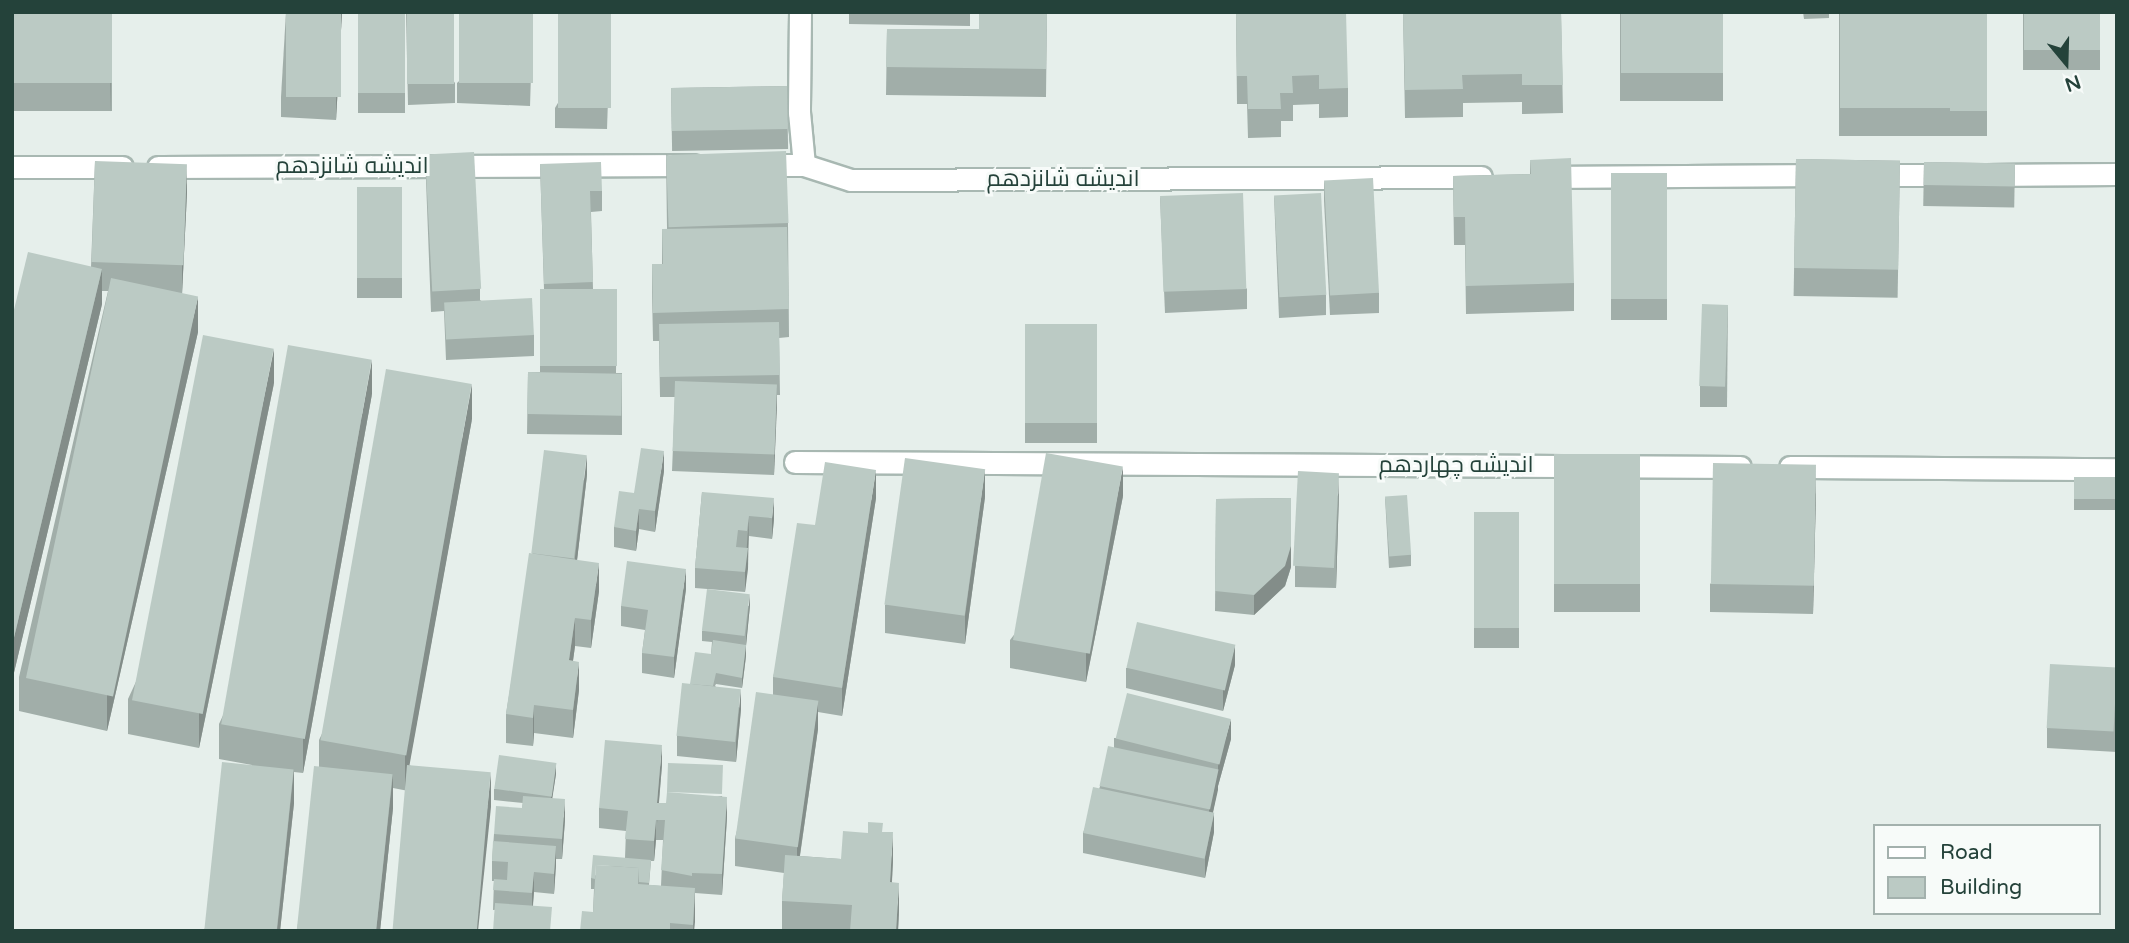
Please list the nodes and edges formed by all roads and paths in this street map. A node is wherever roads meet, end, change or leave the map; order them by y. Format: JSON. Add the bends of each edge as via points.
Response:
{"nodes":[{"id":1,"x":800,"y":12,"type":"edge"},
{"id":2,"x":804,"y":165,"type":"junction"},
{"id":3,"x":12,"y":167,"type":"edge"},
{"id":4,"x":2117,"y":174,"type":"edge"},
{"id":5,"x":1501,"y":177,"type":"edge"},
{"id":6,"x":1529,"y":177,"type":"edge"},
{"id":7,"x":795,"y":463,"type":"dead end"},
{"id":8,"x":2117,"y":468,"type":"edge"}],
"edges":[{"from":1,"to":2,"type":"street","via":[[799,112]]},
{"from":2,"to":3,"type":"street","name":"اندیشه شانزدهم"},
{"from":2,"to":5,"type":"street","name":"اندیشه شانزدهم","via":[[851,180]]},
{"from":4,"to":6,"type":"street"},
{"from":7,"to":8,"type":"street","name":"اندیشه چهاردهم"}]}
